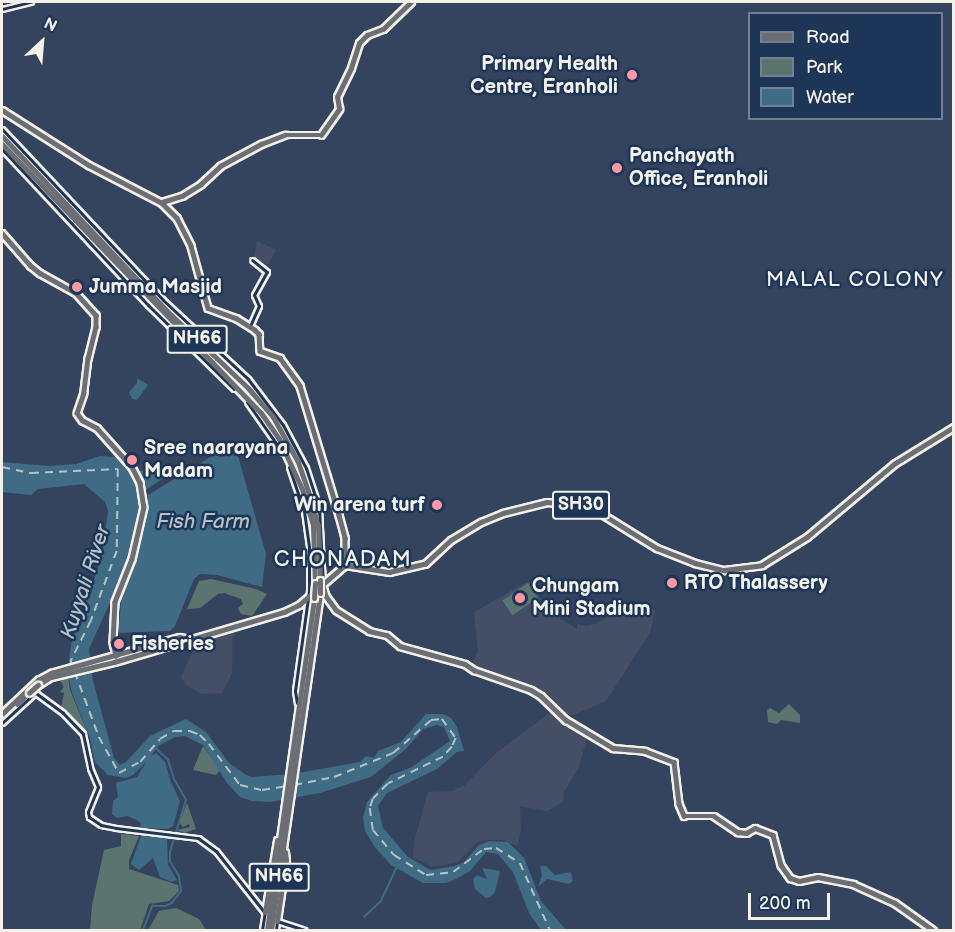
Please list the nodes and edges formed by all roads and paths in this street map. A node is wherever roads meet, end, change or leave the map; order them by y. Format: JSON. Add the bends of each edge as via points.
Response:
{"nodes":[{"id":1,"x":31,"y":2,"type":"edge"},
{"id":2,"x":411,"y":2,"type":"edge"},
{"id":3,"x":2,"y":9,"type":"edge"},
{"id":4,"x":2,"y":110,"type":"edge"},
{"id":5,"x":2,"y":129,"type":"edge"},
{"id":6,"x":2,"y":136,"type":"edge"},
{"id":7,"x":2,"y":144,"type":"edge"},
{"id":8,"x":2,"y":149,"type":"edge"},
{"id":9,"x":162,"y":202,"type":"junction"},
{"id":10,"x":2,"y":233,"type":"edge"},
{"id":11,"x":252,"y":260,"type":"dead end"},
{"id":12,"x":250,"y":326,"type":"junction"},
{"id":13,"x":954,"y":427,"type":"edge"},
{"id":14,"x":345,"y":565,"type":"junction"},
{"id":15,"x":319,"y":583,"type":"junction"},
{"id":16,"x":311,"y":598,"type":"junction"},
{"id":17,"x":321,"y":606,"type":"junction"},
{"id":18,"x":306,"y":607,"type":"junction"},
{"id":19,"x":316,"y":621,"type":"junction"},
{"id":20,"x":308,"y":633,"type":"junction"},
{"id":21,"x":116,"y":659,"type":"junction"},
{"id":22,"x":31,"y":691,"type":"junction"},
{"id":23,"x":304,"y":700,"type":"junction"},
{"id":24,"x":297,"y":703,"type":"junction"},
{"id":25,"x":2,"y":716,"type":"edge"},
{"id":26,"x":2,"y":723,"type":"edge"},
{"id":27,"x":280,"y":834,"type":"junction"},
{"id":28,"x":284,"y":847,"type":"junction"},
{"id":29,"x":265,"y":913,"type":"junction"},
{"id":30,"x":277,"y":921,"type":"junction"},
{"id":31,"x":262,"y":930,"type":"edge"},
{"id":32,"x":267,"y":930,"type":"edge"},
{"id":33,"x":271,"y":930,"type":"edge"},
{"id":34,"x":276,"y":930,"type":"edge"},
{"id":35,"x":305,"y":930,"type":"edge"},
{"id":36,"x":933,"y":930,"type":"edge"}],
"edges":[{"from":1,"to":3,"type":"street"},
{"from":2,"to":9,"type":"main road","via":[[383,29],[359,43],[337,97],[339,109],[321,135],[285,135],[261,144],[220,166],[192,190]]},
{"from":4,"to":9,"type":"main road","via":[[88,165]]},
{"from":5,"to":15,"type":"street","via":[[163,300],[248,379],[283,425],[306,468],[319,508]]},
{"from":6,"to":15,"type":"highway","number":"NH66","via":[[273,417],[298,462],[312,502],[318,525]]},
{"from":7,"to":15,"type":"highway","number":"NH66","via":[[161,312],[241,390],[267,422],[292,462],[313,526]]},
{"from":8,"to":16,"type":"street","via":[[147,305],[247,402],[272,435],[290,470],[304,511]]},
{"from":9,"to":12,"type":"main road","via":[[177,218],[191,246],[208,308]]},
{"from":10,"to":21,"type":"main road","via":[[30,265],[76,293],[96,315],[84,393],[77,412],[132,467],[144,507],[135,549],[115,602]]},
{"from":11,"to":12,"type":"street","via":[[267,272],[254,295],[259,306]]},
{"from":12,"to":14,"type":"main road","via":[[259,334],[260,351],[280,358],[300,386],[345,538]]},
{"from":13,"to":14,"type":"main road","number":"SH30","via":[[894,464],[807,537],[762,565],[724,570],[695,563],[657,548],[589,506],[547,502],[481,522],[451,540],[425,564],[389,572]]},
{"from":14,"to":15,"type":"main road"},
{"from":15,"to":16,"type":"highway","number":"NH66","bridge":true},
{"from":15,"to":17,"type":"street"},
{"from":15,"to":19,"type":"highway","number":"NH66","bridge":true},
{"from":15,"to":36,"type":"main road","via":[[336,610],[369,631],[387,635],[400,646],[465,664],[531,690],[566,720],[613,748],[645,751],[674,762],[684,816],[714,816],[738,832],[755,828],[773,835],[781,865],[794,881],[818,877],[853,884],[895,903]]},
{"from":16,"to":18,"type":"street"},
{"from":16,"to":20,"type":"highway","number":"NH66"},
{"from":16,"to":21,"type":"main road","via":[[262,620]]},
{"from":17,"to":19,"type":"highway"},
{"from":17,"to":23,"type":"street"},
{"from":18,"to":20,"type":"highway"},
{"from":18,"to":24,"type":"street","via":[[295,692]]},
{"from":19,"to":23,"type":"highway","number":"NH66"},
{"from":20,"to":24,"type":"highway","number":"NH66"},
{"from":21,"to":22,"type":"main road","bridge":true,"via":[[63,674]]},
{"from":21,"to":22,"type":"main road","via":[[67,668],[40,678]]},
{"from":22,"to":25,"type":"main road"},
{"from":22,"to":26,"type":"street"},
{"from":22,"to":29,"type":"street","via":[[63,713],[83,734],[98,787],[89,817],[116,828],[198,838],[211,846]]},
{"from":23,"to":28,"type":"highway","number":"NH66"},
{"from":24,"to":27,"type":"highway","number":"NH66"},
{"from":27,"to":29,"type":"highway","via":[[274,846]]},
{"from":27,"to":32,"type":"highway","number":"NH66"},
{"from":28,"to":30,"type":"highway","via":[[286,860]]},
{"from":28,"to":33,"type":"highway","number":"NH66"},
{"from":29,"to":31,"type":"street"},
{"from":30,"to":34,"type":"street"},
{"from":30,"to":35,"type":"street"}]}
